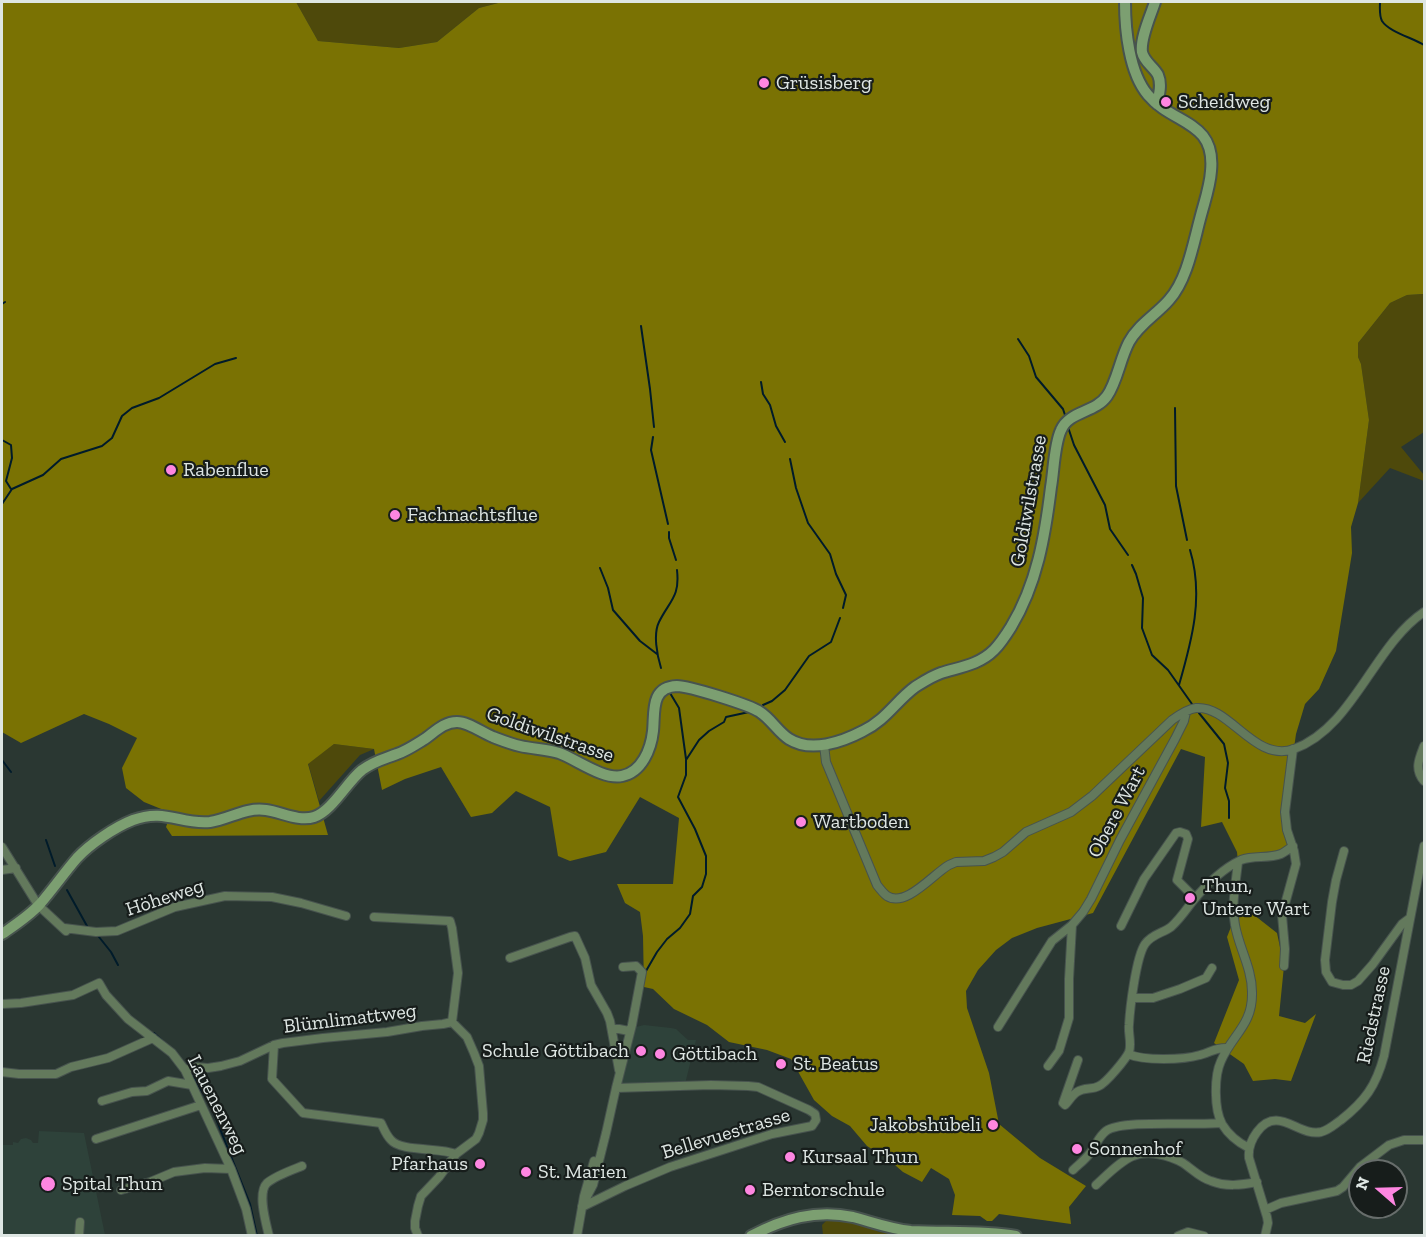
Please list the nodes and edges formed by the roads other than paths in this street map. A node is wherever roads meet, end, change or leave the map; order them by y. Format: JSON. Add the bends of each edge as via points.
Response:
{"nodes":[{"id":1,"x":1125,"y":2,"type":"edge"},
{"id":2,"x":1155,"y":2,"type":"edge"},
{"id":3,"x":1157,"y":104,"type":"junction"},
{"id":4,"x":1425,"y":612,"type":"edge"},
{"id":5,"x":1186,"y":712,"type":"junction"},
{"id":6,"x":824,"y":745,"type":"junction"},
{"id":7,"x":1425,"y":746,"type":"edge"},
{"id":8,"x":1293,"y":749,"type":"junction"},
{"id":9,"x":1425,"y":781,"type":"edge"},
{"id":10,"x":1293,"y":846,"type":"junction"},
{"id":11,"x":1425,"y":846,"type":"edge"},
{"id":12,"x":2,"y":847,"type":"edge"},
{"id":13,"x":1344,"y":851,"type":"dead end"},
{"id":14,"x":1238,"y":862,"type":"junction"},
{"id":15,"x":16,"y":868,"type":"junction"},
{"id":16,"x":2,"y":870,"type":"edge"},
{"id":17,"x":1195,"y":898,"type":"junction"},
{"id":18,"x":39,"y":905,"type":"junction"},
{"id":19,"x":346,"y":916,"type":"dead end"},
{"id":20,"x":374,"y":917,"type":"dead end"},
{"id":21,"x":1410,"y":918,"type":"junction"},
{"id":22,"x":1072,"y":926,"type":"junction"},
{"id":23,"x":1121,"y":926,"type":"dead end"},
{"id":24,"x":2,"y":934,"type":"edge"},
{"id":25,"x":510,"y":958,"type":"dead end"},
{"id":26,"x":1284,"y":966,"type":"dead end"},
{"id":27,"x":623,"y":967,"type":"dead end"},
{"id":28,"x":1212,"y":968,"type":"dead end"},
{"id":29,"x":1132,"y":998,"type":"junction"},
{"id":30,"x":2,"y":1004,"type":"edge"},
{"id":31,"x":452,"y":1022,"type":"junction"},
{"id":32,"x":998,"y":1027,"type":"dead end"},
{"id":33,"x":612,"y":1029,"type":"junction"},
{"id":34,"x":629,"y":1031,"type":"junction"},
{"id":35,"x":153,"y":1038,"type":"junction"},
{"id":36,"x":274,"y":1046,"type":"junction"},
{"id":37,"x":1228,"y":1048,"type":"junction"},
{"id":38,"x":1128,"y":1054,"type":"junction"},
{"id":39,"x":1078,"y":1059,"type":"dead end"},
{"id":40,"x":1048,"y":1066,"type":"dead end"},
{"id":41,"x":185,"y":1070,"type":"junction"},
{"id":42,"x":2,"y":1072,"type":"edge"},
{"id":43,"x":620,"y":1072,"type":"junction"},
{"id":44,"x":192,"y":1085,"type":"junction"},
{"id":45,"x":616,"y":1088,"type":"junction"},
{"id":46,"x":102,"y":1101,"type":"dead end"},
{"id":47,"x":201,"y":1106,"type":"junction"},
{"id":48,"x":1221,"y":1123,"type":"junction"},
{"id":49,"x":96,"y":1139,"type":"dead end"},
{"id":50,"x":1425,"y":1140,"type":"edge"},
{"id":51,"x":1249,"y":1148,"type":"junction"},
{"id":52,"x":456,"y":1154,"type":"junction"},
{"id":53,"x":302,"y":1166,"type":"dead end"},
{"id":54,"x":231,"y":1169,"type":"junction"},
{"id":55,"x":1073,"y":1170,"type":"dead end"},
{"id":56,"x":1257,"y":1182,"type":"junction"},
{"id":57,"x":1096,"y":1185,"type":"dead end"},
{"id":58,"x":121,"y":1190,"type":"dead end"},
{"id":59,"x":582,"y":1207,"type":"junction"},
{"id":60,"x":1265,"y":1210,"type":"junction"},
{"id":61,"x":80,"y":1222,"type":"dead end"},
{"id":62,"x":79,"y":1236,"type":"edge"},
{"id":63,"x":252,"y":1236,"type":"edge"},
{"id":64,"x":268,"y":1236,"type":"edge"},
{"id":65,"x":418,"y":1236,"type":"edge"},
{"id":66,"x":577,"y":1236,"type":"edge"},
{"id":67,"x":751,"y":1236,"type":"edge"},
{"id":68,"x":1016,"y":1236,"type":"edge"},
{"id":69,"x":1178,"y":1236,"type":"edge"},
{"id":70,"x":1204,"y":1236,"type":"edge"},
{"id":71,"x":1265,"y":1236,"type":"edge"}],
"edges":[{"from":1,"to":3,"type":"street","name":"Goldiwilstrasse","via":[[1131,55],[1140,83]]},
{"from":2,"to":3,"type":"street","via":[[1142,54],[1158,75]]},
{"from":3,"to":6,"type":"street","name":"Goldiwilstrasse","via":[[1196,128],[1210,147],[1212,164],[1205,202],[1177,289],[1136,330],[1109,394],[1096,407],[1064,423],[1046,531],[1022,608],[997,648],[985,658],[927,680],[864,731]]},
{"from":4,"to":8,"type":"street","via":[[1400,633],[1327,727]]},
{"from":5,"to":6,"type":"street","via":[[1172,720],[1071,812],[1026,832],[994,857],[949,865],[907,897],[898,899],[887,896],[877,885],[826,762]]},
{"from":5,"to":8,"type":"street","via":[[1208,710],[1267,748]]},
{"from":5,"to":22,"type":"street","name":"Obere Wart","via":[[1091,899]]},
{"from":6,"to":18,"type":"street","name":"Goldiwilstrasse","via":[[787,738],[756,709],[674,686],[662,690],[657,697],[646,757],[637,769],[624,776],[600,772],[562,754],[495,738],[460,722],[451,723],[400,753],[374,761],[317,817],[249,809],[216,821],[160,815],[128,822],[80,854]]},
{"from":7,"to":9,"type":"street","via":[[1418,768]]},
{"from":8,"to":10,"type":"street","via":[[1284,812]]},
{"from":10,"to":14,"type":"street","via":[[1281,854]]},
{"from":10,"to":26,"type":"street","via":[[1296,864],[1282,915]]},
{"from":11,"to":21,"type":"street","name":"Riedstrasse"},
{"from":12,"to":15,"type":"street"},
{"from":13,"to":21,"type":"street","via":[[1332,902],[1325,960],[1332,982],[1351,985],[1358,981]]},
{"from":14,"to":17,"type":"street"},
{"from":14,"to":37,"type":"street","via":[[1233,916],[1253,994],[1243,1028]]},
{"from":15,"to":16,"type":"street"},
{"from":15,"to":18,"type":"street"},
{"from":17,"to":23,"type":"street","via":[[1177,880],[1188,839],[1186,834],[1176,833],[1144,879]]},
{"from":17,"to":29,"type":"street","via":[[1171,927],[1145,944]]},
{"from":18,"to":19,"type":"street","name":"Höheweg","via":[[66,930],[96,932],[117,931],[175,907],[225,896],[272,897]]},
{"from":18,"to":24,"type":"street","name":"Goldiwilstrasse"},
{"from":20,"to":31,"type":"street","via":[[450,921],[458,973]]},
{"from":21,"to":51,"type":"street","name":"Riedstrasse","via":[[1384,1056],[1371,1090],[1354,1110],[1328,1129],[1314,1132],[1285,1121],[1271,1121],[1260,1128]]},
{"from":22,"to":32,"type":"street","name":"Obere Wart","via":[[1052,942]]},
{"from":22,"to":40,"type":"street","via":[[1069,1018],[1059,1051]]},
{"from":25,"to":33,"type":"street","via":[[575,936],[591,985],[608,1013]]},
{"from":27,"to":34,"type":"street","via":[[636,966],[642,972]]},
{"from":28,"to":29,"type":"street","via":[[1206,978],[1172,992],[1153,998]]},
{"from":29,"to":38,"type":"street"},
{"from":30,"to":35,"type":"street","name":"Lauenenweg","via":[[73,995],[99,983],[128,1018]]},
{"from":31,"to":36,"type":"street","name":"Blümlimattweg"},
{"from":31,"to":52,"type":"street","via":[[467,1037],[474,1053],[483,1113],[479,1133]]},
{"from":33,"to":34,"type":"street"},
{"from":33,"to":43,"type":"street"},
{"from":34,"to":43,"type":"street"},
{"from":35,"to":41,"type":"street","name":"Lauenenweg"},
{"from":35,"to":42,"type":"street","via":[[57,1074]]},
{"from":36,"to":41,"type":"street","name":"Blümlimattweg","via":[[240,1061]]},
{"from":36,"to":52,"type":"street","via":[[272,1079],[303,1113],[381,1123],[400,1146]]},
{"from":37,"to":38,"type":"street","via":[[1181,1059]]},
{"from":37,"to":48,"type":"street","via":[[1217,1072]]},
{"from":38,"to":39,"type":"street","via":[[1102,1084],[1077,1092],[1065,1105]]},
{"from":41,"to":44,"type":"street","name":"Lauenenweg"},
{"from":43,"to":45,"type":"street"},
{"from":44,"to":46,"type":"street","via":[[168,1081],[147,1091]]},
{"from":44,"to":47,"type":"street","name":"Lauenenweg"},
{"from":45,"to":59,"type":"street","via":[[592,1185]]},
{"from":45,"to":59,"type":"street","name":"Bellevuestrasse","via":[[758,1087],[808,1110],[816,1120],[812,1126],[772,1134],[670,1167]]},
{"from":47,"to":49,"type":"street"},
{"from":47,"to":54,"type":"street","name":"Lauenenweg"},
{"from":48,"to":51,"type":"street"},
{"from":48,"to":55,"type":"street","via":[[1110,1128]]},
{"from":50,"to":60,"type":"street","via":[[1389,1145],[1337,1191]]},
{"from":51,"to":56,"type":"street"},
{"from":52,"to":65,"type":"street","via":[[421,1196],[415,1221]]},
{"from":53,"to":64,"type":"street","via":[[264,1186]]},
{"from":54,"to":58,"type":"street","via":[[174,1172]]},
{"from":54,"to":63,"type":"street","name":"Lauenenweg"},
{"from":56,"to":57,"type":"street","via":[[1212,1182],[1175,1159],[1147,1154],[1123,1162]]},
{"from":56,"to":60,"type":"street"},
{"from":59,"to":66,"type":"street"},
{"from":60,"to":71,"type":"street"},
{"from":61,"to":62,"type":"street"},
{"from":67,"to":68,"type":"street","via":[[782,1221],[832,1214],[901,1230]]},
{"from":69,"to":70,"type":"street","via":[[1188,1232]]}]}
